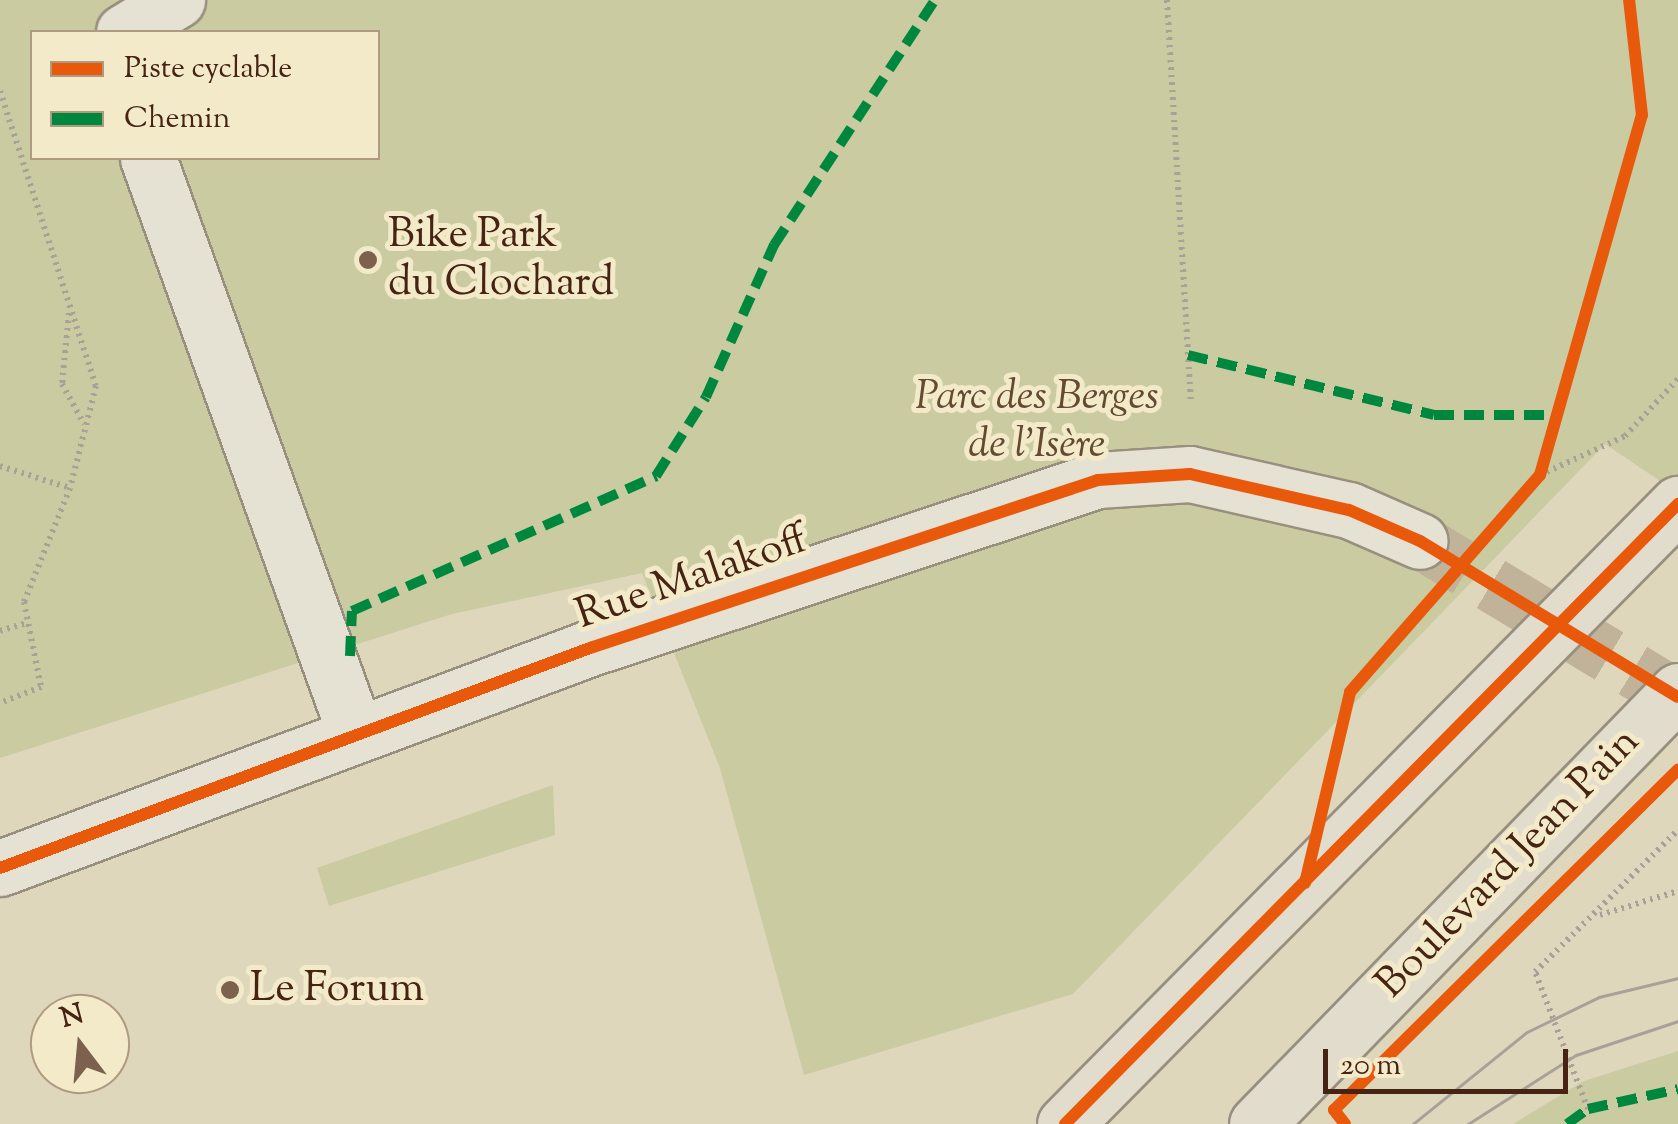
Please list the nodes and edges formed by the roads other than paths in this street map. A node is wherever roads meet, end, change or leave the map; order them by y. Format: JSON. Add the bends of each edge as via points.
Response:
{"nodes":[{"id":1,"x":177,"y":0,"type":"edge"},
{"id":2,"x":127,"y":30,"type":"edge"},
{"id":3,"x":149,"y":160,"type":"edge"},
{"id":4,"x":1678,"y":504,"type":"edge"},
{"id":5,"x":1420,"y":540,"type":"tunnel mouth"},
{"id":6,"x":1678,"y":691,"type":"edge"},
{"id":7,"x":356,"y":736,"type":"junction"},
{"id":8,"x":0,"y":868,"type":"edge"},
{"id":9,"x":1065,"y":1124,"type":"edge"},
{"id":10,"x":1257,"y":1124,"type":"edge"}],
"edges":[{"from":1,"to":2,"type":"street"},
{"from":3,"to":7,"type":"street"},
{"from":4,"to":9,"type":"main road"},
{"from":5,"to":7,"type":"street","name":"Rue Malakoff","via":[[1348,510],[1209,477],[1098,480]]},
{"from":6,"to":10,"type":"main road","name":"Boulevard Jean Pain"},
{"from":7,"to":8,"type":"street","name":"Rue Malakoff"}]}
